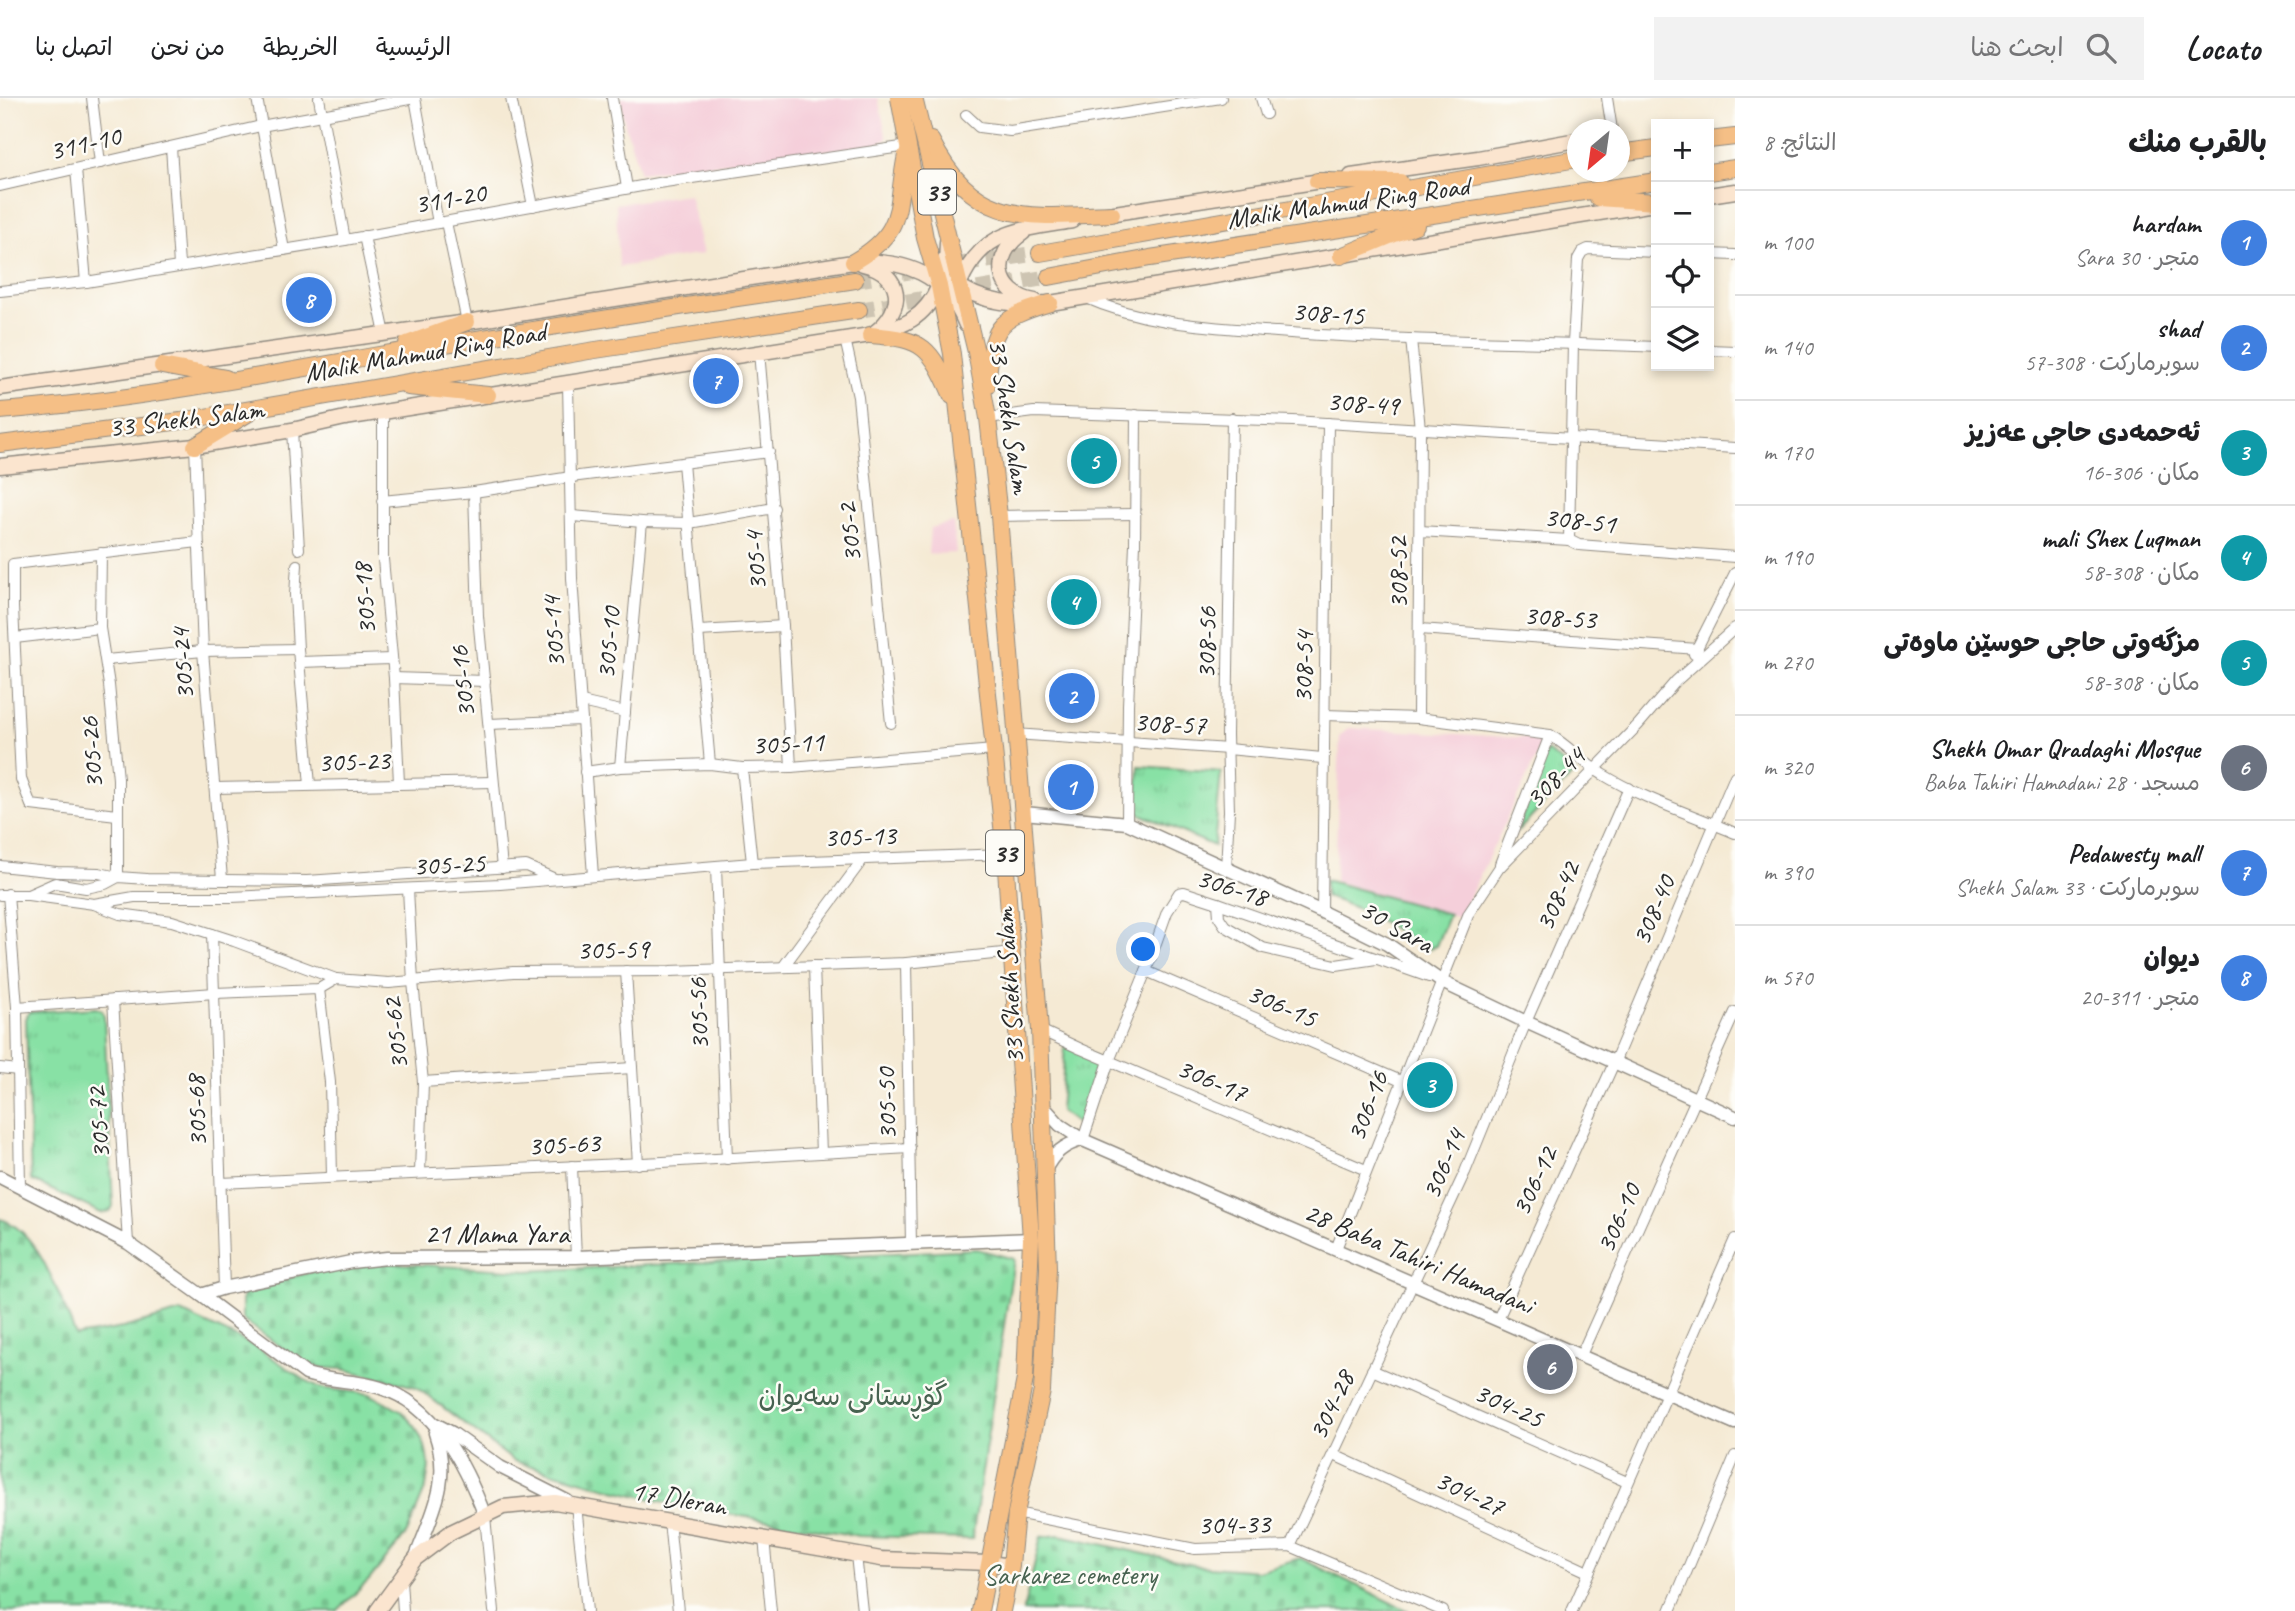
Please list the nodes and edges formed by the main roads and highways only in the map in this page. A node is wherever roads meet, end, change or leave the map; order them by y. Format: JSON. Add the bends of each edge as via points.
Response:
{"nodes":[{"id":1,"x":899,"y":98,"type":"edge"},
{"id":2,"x":914,"y":98,"type":"edge"},
{"id":3,"x":919,"y":117,"type":"junction"},
{"id":4,"x":1735,"y":137,"type":"edge"},
{"id":5,"x":1714,"y":140,"type":"edge"},
{"id":6,"x":1567,"y":141,"type":"edge"},
{"id":7,"x":908,"y":146,"type":"junction"},
{"id":8,"x":1651,"y":149,"type":"edge"},
{"id":9,"x":1630,"y":151,"type":"edge"},
{"id":10,"x":1567,"y":161,"type":"edge"},
{"id":11,"x":1735,"y":168,"type":"edge"},
{"id":12,"x":1714,"y":172,"type":"edge"},
{"id":13,"x":1317,"y":181,"type":"junction"},
{"id":14,"x":1651,"y":182,"type":"edge"},
{"id":15,"x":1434,"y":183,"type":"junction"},
{"id":16,"x":1735,"y":191,"type":"edge"},
{"id":17,"x":1714,"y":194,"type":"edge"},
{"id":18,"x":1571,"y":196,"type":"junction"},
{"id":19,"x":1651,"y":203,"type":"edge"},
{"id":20,"x":1651,"y":204,"type":"edge"},
{"id":21,"x":1112,"y":214,"type":"junction"},
{"id":22,"x":1443,"y":215,"type":"junction"},
{"id":23,"x":1033,"y":228,"type":"junction"},
{"id":24,"x":946,"y":233,"type":"junction"},
{"id":25,"x":1040,"y":253,"type":"tunnel mouth"},
{"id":26,"x":1340,"y":256,"type":"junction"},
{"id":27,"x":853,"y":262,"type":"junction"},
{"id":28,"x":1049,"y":277,"type":"tunnel mouth"},
{"id":29,"x":941,"y":279,"type":"junction"},
{"id":30,"x":855,"y":280,"type":"tunnel mouth"},
{"id":31,"x":958,"y":286,"type":"junction"},
{"id":32,"x":953,"y":302,"type":"junction"},
{"id":33,"x":1050,"y":303,"type":"junction"},
{"id":34,"x":859,"y":310,"type":"tunnel mouth"},
{"id":35,"x":467,"y":322,"type":"junction"},
{"id":36,"x":870,"y":335,"type":"junction"},
{"id":37,"x":976,"y":352,"type":"junction"},
{"id":38,"x":952,"y":354,"type":"junction"},
{"id":39,"x":375,"y":356,"type":"junction"},
{"id":40,"x":162,"y":366,"type":"junction"},
{"id":41,"x":239,"y":380,"type":"junction"},
{"id":42,"x":388,"y":385,"type":"junction"},
{"id":43,"x":0,"y":388,"type":"edge"},
{"id":44,"x":488,"y":396,"type":"junction"},
{"id":45,"x":258,"y":407,"type":"junction"},
{"id":46,"x":958,"y":410,"type":"junction"},
{"id":47,"x":0,"y":411,"type":"edge"},
{"id":48,"x":986,"y":412,"type":"junction"},
{"id":49,"x":0,"y":444,"type":"edge"},
{"id":50,"x":195,"y":446,"type":"junction"},
{"id":51,"x":0,"y":466,"type":"edge"},
{"id":52,"x":1017,"y":1010,"type":"junction"},
{"id":53,"x":1039,"y":1011,"type":"junction"},
{"id":54,"x":1040,"y":1037,"type":"junction"},
{"id":55,"x":1019,"y":1046,"type":"junction"},
{"id":56,"x":989,"y":1563,"type":"junction"},
{"id":57,"x":1012,"y":1566,"type":"junction"},
{"id":58,"x":377,"y":1611,"type":"edge"},
{"id":59,"x":980,"y":1611,"type":"edge"},
{"id":60,"x":1002,"y":1611,"type":"edge"}],
"edges":[{"from":1,"to":7,"type":"main road","name":"33 Shekh Salam","number":"33"},
{"from":2,"to":3,"type":"main road","name":"33 Shekh Salam","number":"33"},
{"from":3,"to":21,"type":"main road","via":[[950,173],[988,204],[1035,217]]},
{"from":3,"to":24,"type":"main road","name":"33 Shekh Salam","number":"33"},
{"from":4,"to":5,"type":"main road"},
{"from":6,"to":13,"type":"main road"},
{"from":7,"to":27,"type":"main road","via":[[893,226],[881,243]]},
{"from":7,"to":29,"type":"main road","name":"33 Shekh Salam","number":"33","via":[[925,238]]},
{"from":8,"to":9,"type":"main road"},
{"from":10,"to":15,"type":"main road","name":"Malik Mahmud Ring Road"},
{"from":11,"to":12,"type":"main road"},
{"from":13,"to":15,"type":"main road"},
{"from":13,"to":21,"type":"main road"},
{"from":14,"to":18,"type":"main road","name":"Malik Mahmud Ring Road"},
{"from":15,"to":25,"type":"main road","name":"Malik Mahmud Ring Road"},
{"from":16,"to":17,"type":"main road"},
{"from":18,"to":19,"type":"main road"},
{"from":18,"to":22,"type":"main road","name":"Malik Mahmud Ring Road"},
{"from":20,"to":26,"type":"main road"},
{"from":21,"to":23,"type":"main road"},
{"from":22,"to":26,"type":"main road"},
{"from":22,"to":28,"type":"main road","name":"Malik Mahmud Ring Road"},
{"from":23,"to":31,"type":"main road","via":[[990,242],[973,258]]},
{"from":23,"to":33,"type":"main road","via":[[1006,249],[1002,276],[1014,293]]},
{"from":24,"to":29,"type":"main road","name":"33 Shekh Salam","number":"33"},
{"from":24,"to":31,"type":"main road","name":"33 Shekh Salam","number":"33"},
{"from":26,"to":33,"type":"main road"},
{"from":27,"to":29,"type":"main road","via":[[900,264]]},
{"from":27,"to":35,"type":"main road"},
{"from":27,"to":36,"type":"main road","via":[[882,272],[896,290],[892,313]]},
{"from":29,"to":31,"type":"main road"},
{"from":29,"to":32,"type":"main road"},
{"from":29,"to":36,"type":"main road","name":"33 Shekh Salam","via":[[918,316]]},
{"from":29,"to":38,"type":"main road","name":"33 Shekh Salam","number":"33"},
{"from":30,"to":39,"type":"main road","name":"Malik Mahmud Ring Road"},
{"from":31,"to":32,"type":"main road"},
{"from":31,"to":33,"type":"main road","via":[[1002,304]]},
{"from":31,"to":37,"type":"main road","name":"33 Shekh Salam","number":"33"},
{"from":32,"to":37,"type":"main road"},
{"from":32,"to":38,"type":"main road"},
{"from":33,"to":48,"type":"main road","via":[[1010,317],[997,331],[991,346]]},
{"from":34,"to":42,"type":"main road","name":"Malik Mahmud Ring Road"},
{"from":35,"to":39,"type":"main road"},
{"from":35,"to":40,"type":"main road"},
{"from":36,"to":44,"type":"main road","name":"33 Shekh Salam"},
{"from":36,"to":46,"type":"main road","via":[[901,338],[928,351]]},
{"from":37,"to":48,"type":"main road","name":"33 Shekh Salam","number":"33"},
{"from":38,"to":46,"type":"main road","name":"33 Shekh Salam","number":"33"},
{"from":39,"to":41,"type":"main road","name":"Malik Mahmud Ring Road"},
{"from":40,"to":41,"type":"main road"},
{"from":40,"to":43,"type":"main road"},
{"from":41,"to":47,"type":"main road","name":"Malik Mahmud Ring Road","via":[[92,403]]},
{"from":42,"to":44,"type":"main road"},
{"from":42,"to":45,"type":"main road","name":"Malik Mahmud Ring Road"},
{"from":44,"to":50,"type":"main road","name":"33 Shekh Salam"},
{"from":45,"to":49,"type":"main road","name":"Malik Mahmud Ring Road"},
{"from":45,"to":50,"type":"main road"},
{"from":46,"to":52,"type":"main road","name":"33 Shekh Salam","number":"33"},
{"from":48,"to":53,"type":"main road","name":"33 Shekh Salam","number":"33","via":[[999,516]]},
{"from":50,"to":51,"type":"main road","name":"33 Shekh Salam"},
{"from":52,"to":53,"type":"main road","via":[[1027,1016]]},
{"from":52,"to":55,"type":"main road","name":"33 Shekh Salam","number":"33"},
{"from":53,"to":54,"type":"main road","name":"33 Shekh Salam","number":"33"},
{"from":54,"to":55,"type":"main road"},
{"from":54,"to":57,"type":"main road","name":"33 Shekh Salam","number":"33","via":[[1048,1268],[1042,1391],[1016,1513]]},
{"from":55,"to":56,"type":"main road","name":"33 Shekh Salam","number":"33","via":[[1031,1239],[1025,1379]]},
{"from":56,"to":57,"type":"main road","name":"17 Dleran"},
{"from":56,"to":58,"type":"main road","name":"17 Dleran","via":[[881,1559],[555,1502],[503,1507],[450,1532],[415,1559]]},
{"from":56,"to":59,"type":"main road","name":"33 Shekh Salam","number":"33"},
{"from":57,"to":60,"type":"main road","name":"33 Shekh Salam","number":"33"}]}
